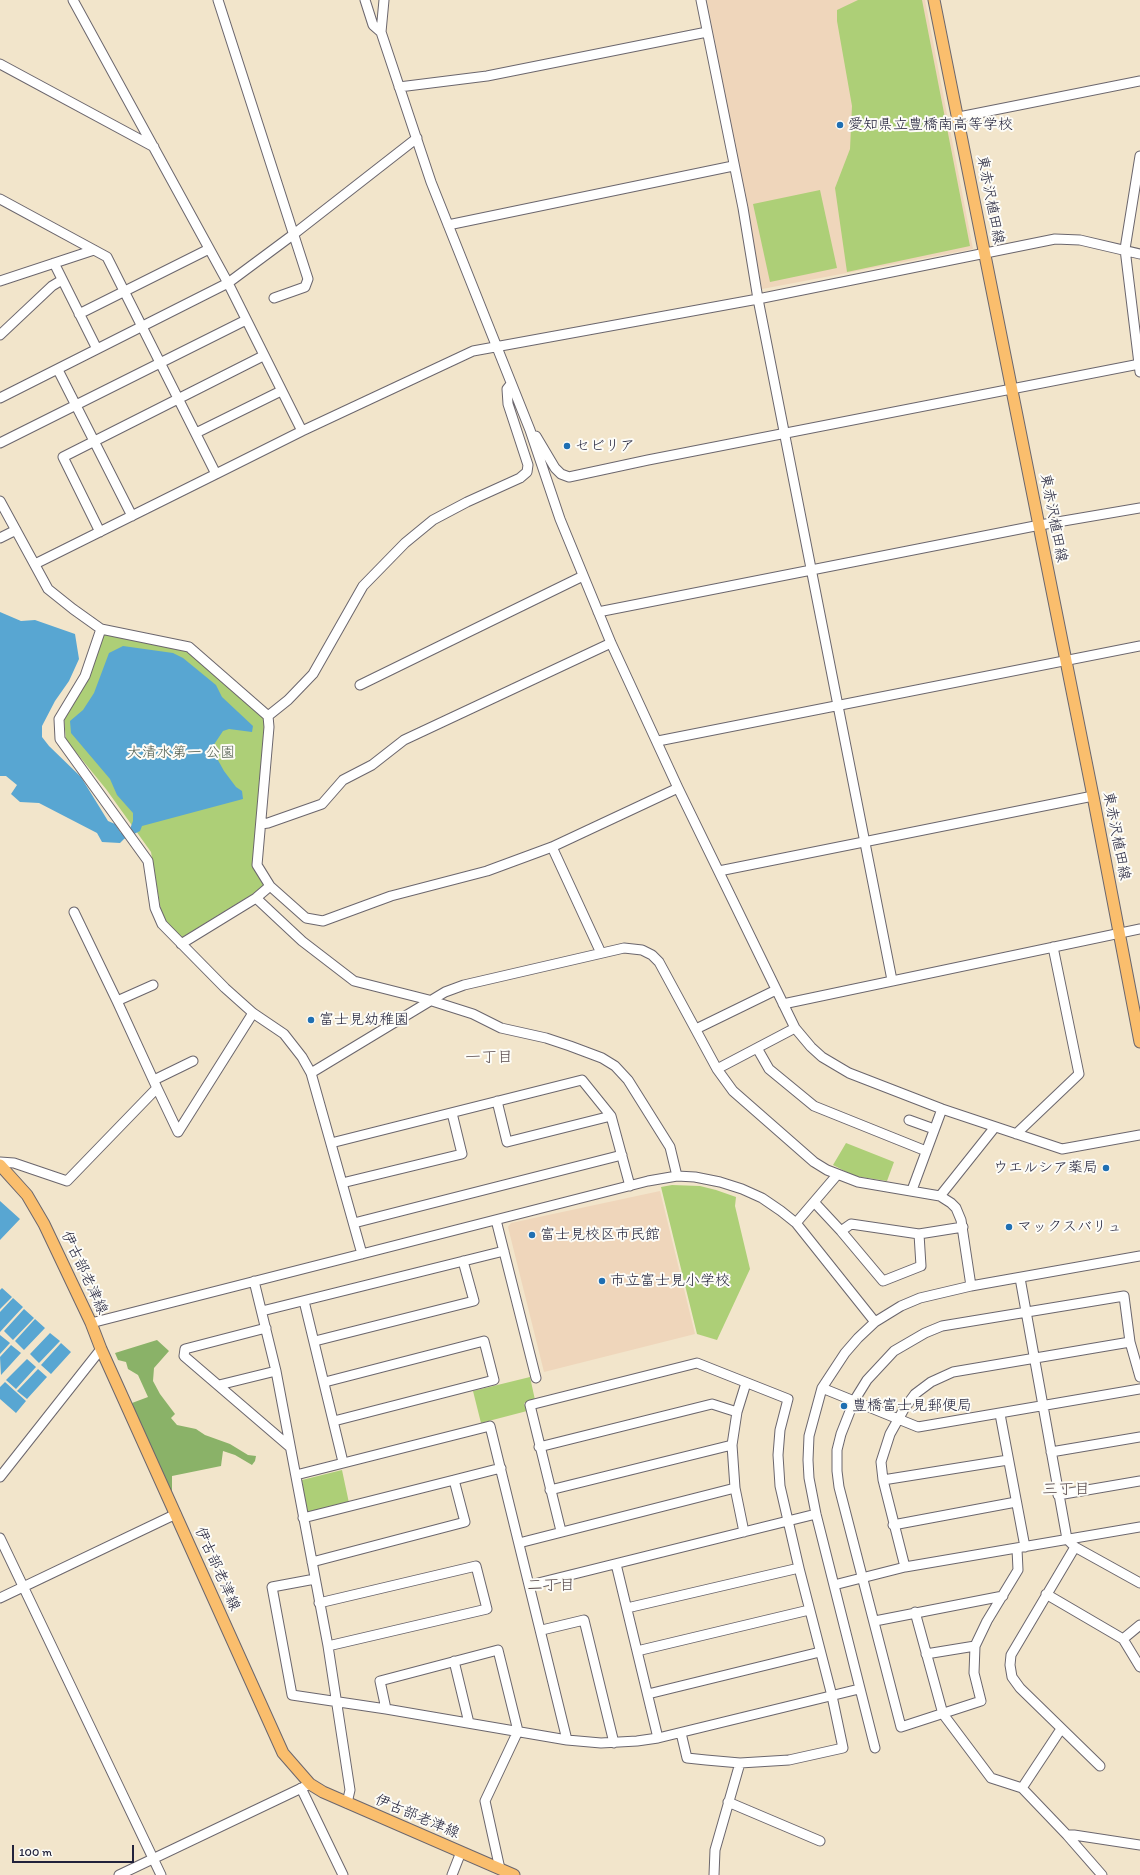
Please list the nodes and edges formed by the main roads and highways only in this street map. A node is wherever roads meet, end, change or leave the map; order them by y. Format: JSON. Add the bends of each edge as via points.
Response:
{"nodes":[{"id":1,"x":934,"y":0,"type":"edge"},
{"id":2,"x":1140,"y":1042,"type":"edge"},
{"id":3,"x":0,"y":1164,"type":"edge"},
{"id":4,"x":514,"y":1875,"type":"edge"}],
"edges":[{"from":1,"to":2,"type":"main road","name":"東赤沢植田線","via":[[1040,525]]},
{"from":3,"to":4,"type":"main road","name":"伊古部老津線","via":[[36,1209],[91,1323],[283,1753],[306,1786]]}]}
